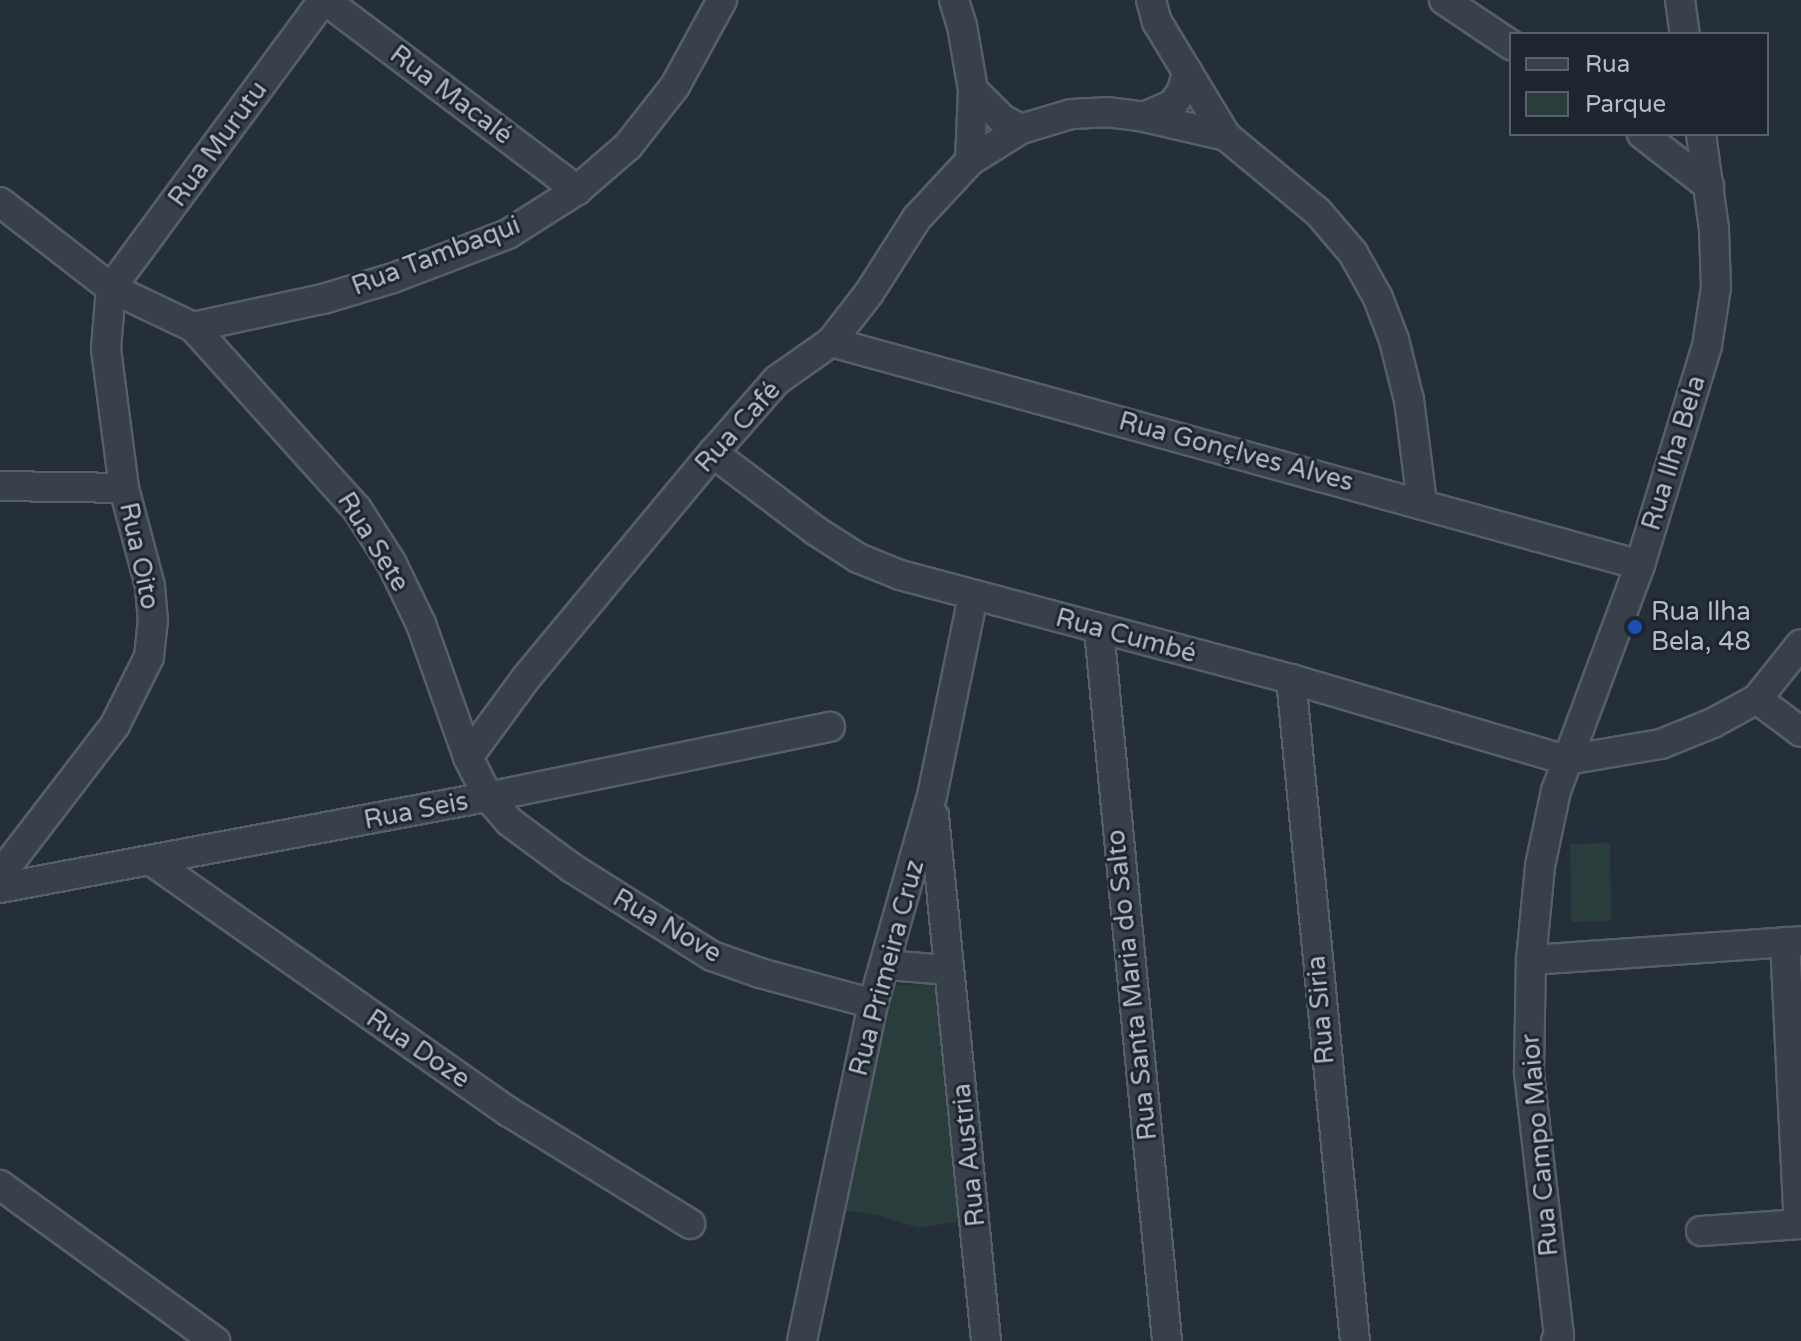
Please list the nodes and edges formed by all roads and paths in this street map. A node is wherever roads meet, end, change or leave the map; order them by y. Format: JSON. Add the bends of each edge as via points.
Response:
{"nodes":[{"id":1,"x":324,"y":0,"type":"edge"},
{"id":2,"x":722,"y":0,"type":"edge"},
{"id":3,"x":954,"y":0,"type":"edge"},
{"id":4,"x":1151,"y":0,"type":"edge"},
{"id":5,"x":1444,"y":0,"type":"edge"},
{"id":6,"x":1680,"y":0,"type":"edge"},
{"id":7,"x":1685,"y":32,"type":"edge"},
{"id":8,"x":1509,"y":44,"type":"edge"},
{"id":9,"x":1187,"y":72,"type":"junction"},
{"id":10,"x":973,"y":90,"type":"junction"},
{"id":11,"x":1144,"y":117,"type":"junction"},
{"id":12,"x":1021,"y":129,"type":"junction"},
{"id":13,"x":1226,"y":136,"type":"junction"},
{"id":14,"x":1645,"y":136,"type":"edge"},
{"id":15,"x":1676,"y":136,"type":"edge"},
{"id":16,"x":1702,"y":139,"type":"edge"},
{"id":17,"x":970,"y":161,"type":"junction"},
{"id":18,"x":1709,"y":186,"type":"junction"},
{"id":19,"x":577,"y":190,"type":"junction"},
{"id":20,"x":0,"y":202,"type":"edge"},
{"id":21,"x":111,"y":288,"type":"junction"},
{"id":22,"x":193,"y":327,"type":"junction"},
{"id":23,"x":831,"y":342,"type":"junction"},
{"id":24,"x":713,"y":453,"type":"junction"},
{"id":25,"x":0,"y":486,"type":"edge"},
{"id":26,"x":124,"y":488,"type":"junction"},
{"id":27,"x":1422,"y":503,"type":"junction"},
{"id":28,"x":1640,"y":565,"type":"junction"},
{"id":29,"x":973,"y":596,"type":"junction"},
{"id":30,"x":1099,"y":629,"type":"junction"},
{"id":31,"x":1801,"y":644,"type":"edge"},
{"id":32,"x":1291,"y":679,"type":"junction"},
{"id":33,"x":1757,"y":699,"type":"junction"},
{"id":34,"x":830,"y":727,"type":"dead end"},
{"id":35,"x":1801,"y":732,"type":"edge"},
{"id":36,"x":468,"y":757,"type":"junction"},
{"id":37,"x":1567,"y":760,"type":"junction"},
{"id":38,"x":932,"y":796,"type":"junction"},
{"id":39,"x":488,"y":797,"type":"junction"},
{"id":40,"x":153,"y":862,"type":"junction"},
{"id":41,"x":0,"y":875,"type":"edge"},
{"id":42,"x":0,"y":888,"type":"edge"},
{"id":43,"x":1793,"y":941,"type":"edge"},
{"id":44,"x":1531,"y":960,"type":"junction"},
{"id":45,"x":886,"y":965,"type":"junction"},
{"id":46,"x":948,"y":970,"type":"junction"},
{"id":47,"x":873,"y":1004,"type":"junction"},
{"id":48,"x":0,"y":1185,"type":"edge"},
{"id":49,"x":690,"y":1224,"type":"dead end"},
{"id":50,"x":1800,"y":1224,"type":"edge"},
{"id":51,"x":1701,"y":1231,"type":"dead end"},
{"id":52,"x":1559,"y":1339,"type":"edge"},
{"id":53,"x":215,"y":1341,"type":"edge"},
{"id":54,"x":802,"y":1341,"type":"edge"},
{"id":55,"x":986,"y":1341,"type":"edge"},
{"id":56,"x":1167,"y":1341,"type":"edge"},
{"id":57,"x":1355,"y":1341,"type":"edge"}],
"edges":[{"from":1,"to":19,"type":"street","name":"Rua Macalé"},
{"from":1,"to":21,"type":"street","name":"Rua Murutu"},
{"from":2,"to":19,"type":"street","name":"Rua Tambaqui","via":[[675,86],[628,146]]},
{"from":3,"to":10,"type":"street"},
{"from":4,"to":9,"type":"street","via":[[1157,22]]},
{"from":5,"to":8,"type":"street"},
{"from":6,"to":7,"type":"street"},
{"from":9,"to":11,"type":"street","via":[[1173,104]]},
{"from":9,"to":13,"type":"street"},
{"from":10,"to":12,"type":"street","via":[[1002,119]]},
{"from":10,"to":17,"type":"street"},
{"from":11,"to":12,"type":"street","name":"Rua Café","via":[[1071,114]]},
{"from":11,"to":13,"type":"street","name":"Rua Café"},
{"from":12,"to":17,"type":"street","name":"Rua Café"},
{"from":13,"to":27,"type":"street","via":[[1318,212],[1353,253],[1378,298],[1409,400]]},
{"from":14,"to":18,"type":"street"},
{"from":15,"to":16,"type":"street"},
{"from":16,"to":18,"type":"street","name":"Rua Ilha Bela"},
{"from":17,"to":23,"type":"street","name":"Rua Café","via":[[917,218]]},
{"from":18,"to":28,"type":"street","name":"Rua Ilha Bela","via":[[1716,287],[1707,346]]},
{"from":19,"to":22,"type":"street","name":"Rua Tambaqui","via":[[508,234],[393,278],[260,315]]},
{"from":20,"to":21,"type":"street"},
{"from":21,"to":22,"type":"street"},
{"from":21,"to":26,"type":"street","name":"Rua Oito","via":[[106,349]]},
{"from":22,"to":36,"type":"street","name":"Rua Sete","via":[[357,509],[421,624]]},
{"from":23,"to":24,"type":"street","name":"Rua Café","via":[[777,380]]},
{"from":23,"to":27,"type":"street","name":"Rua Gonçlves Alves"},
{"from":24,"to":29,"type":"street","name":"Rua Cumbé","via":[[858,558]]},
{"from":24,"to":36,"type":"street","name":"Rua Café","via":[[526,678]]},
{"from":25,"to":26,"type":"street"},
{"from":26,"to":41,"type":"street","name":"Rua Oito","via":[[150,586],[149,657],[115,725]]},
{"from":27,"to":28,"type":"street","name":"Rua Gonçlves Alves"},
{"from":28,"to":37,"type":"street","name":"Rua Ilha Bela"},
{"from":29,"to":30,"type":"street","name":"Rua Cumbé"},
{"from":29,"to":38,"type":"street","name":"Rua Primeira Cruz"},
{"from":30,"to":32,"type":"street","name":"Rua Cumbé"},
{"from":30,"to":56,"type":"street","name":"Rua Santa Maria do Salto"},
{"from":31,"to":33,"type":"street"},
{"from":32,"to":37,"type":"street","name":"Rua Cumbé"},
{"from":32,"to":57,"type":"street","name":"Rua Siria"},
{"from":33,"to":35,"type":"street"},
{"from":33,"to":37,"type":"street","via":[[1661,744]]},
{"from":34,"to":39,"type":"street","name":"Rua Seis"},
{"from":36,"to":39,"type":"street","name":"Rua Sete"},
{"from":37,"to":44,"type":"street","name":"Rua Campo Maior","via":[[1540,866]]},
{"from":38,"to":45,"type":"street","name":"Rua Primeira Cruz"},
{"from":38,"to":46,"type":"street","name":"Rua Austria"},
{"from":39,"to":40,"type":"street","name":"Rua Seis"},
{"from":39,"to":47,"type":"street","name":"Rua Nove","via":[[510,822],[572,868],[712,956]]},
{"from":40,"to":42,"type":"street","name":"Rua Seis"},
{"from":40,"to":49,"type":"street","name":"Rua Doze","via":[[509,1112]]},
{"from":43,"to":44,"type":"street"},
{"from":43,"to":50,"type":"street"},
{"from":44,"to":52,"type":"street","name":"Rua Campo Maior","via":[[1529,1071]]},
{"from":45,"to":46,"type":"street"},
{"from":45,"to":47,"type":"street","name":"Rua Primeira Cruz"},
{"from":46,"to":55,"type":"street","name":"Rua Austria"},
{"from":47,"to":54,"type":"street","name":"Rua Primeira Cruz"},
{"from":48,"to":53,"type":"street"},
{"from":50,"to":51,"type":"street"}]}
